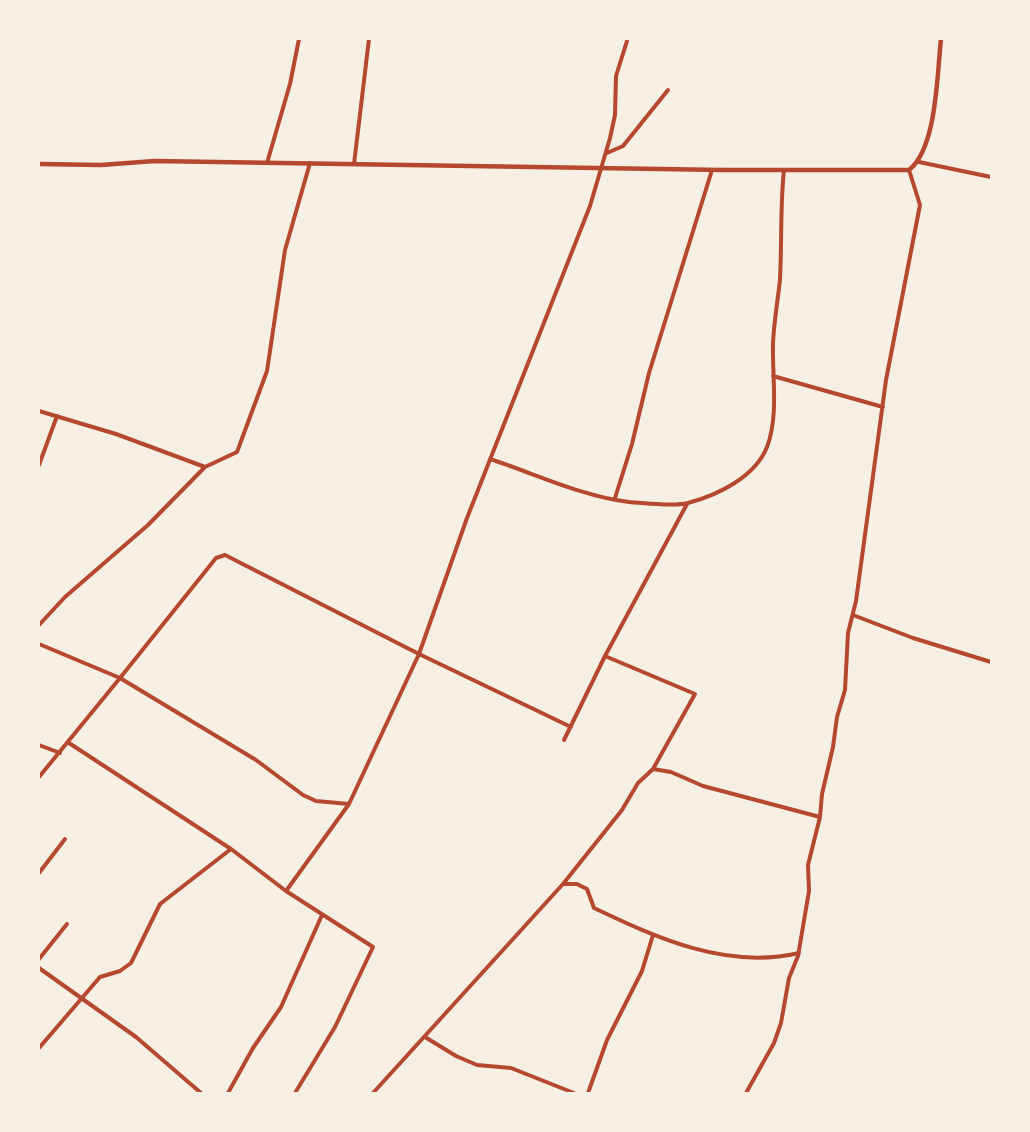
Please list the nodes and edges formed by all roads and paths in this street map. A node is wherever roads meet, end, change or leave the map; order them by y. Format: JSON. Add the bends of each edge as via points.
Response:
{"nodes":[{"id":1,"x":299,"y":39,"type":"edge"},
{"id":2,"x":369,"y":39,"type":"edge"},
{"id":3,"x":941,"y":39,"type":"edge"},
{"id":4,"x":627,"y":41,"type":"dead end"},
{"id":5,"x":668,"y":90,"type":"dead end"},
{"id":6,"x":606,"y":154,"type":"junction"},
{"id":7,"x":919,"y":162,"type":"junction"},
{"id":8,"x":267,"y":163,"type":"junction"},
{"id":9,"x":310,"y":163,"type":"junction"},
{"id":10,"x":39,"y":164,"type":"edge"},
{"id":11,"x":354,"y":164,"type":"junction"},
{"id":12,"x":603,"y":166,"type":"junction"},
{"id":13,"x":712,"y":170,"type":"junction"},
{"id":14,"x":784,"y":170,"type":"junction"},
{"id":15,"x":909,"y":170,"type":"junction"},
{"id":16,"x":991,"y":177,"type":"edge"},
{"id":17,"x":773,"y":376,"type":"junction"},
{"id":18,"x":883,"y":408,"type":"junction"},
{"id":19,"x":39,"y":411,"type":"edge"},
{"id":20,"x":57,"y":416,"type":"junction"},
{"id":21,"x":490,"y":459,"type":"junction"},
{"id":22,"x":39,"y":465,"type":"edge"},
{"id":23,"x":205,"y":467,"type":"junction"},
{"id":24,"x":615,"y":498,"type":"junction"},
{"id":25,"x":687,"y":504,"type":"junction"},
{"id":26,"x":853,"y":615,"type":"junction"},
{"id":27,"x":39,"y":625,"type":"edge"},
{"id":28,"x":39,"y":644,"type":"edge"},
{"id":29,"x":419,"y":654,"type":"junction"},
{"id":30,"x":605,"y":656,"type":"junction"},
{"id":31,"x":991,"y":662,"type":"edge"},
{"id":32,"x":120,"y":678,"type":"junction"},
{"id":33,"x":571,"y":727,"type":"junction"},
{"id":34,"x":564,"y":740,"type":"dead end"},
{"id":35,"x":69,"y":743,"type":"junction"},
{"id":36,"x":39,"y":745,"type":"edge"},
{"id":37,"x":60,"y":753,"type":"junction"},
{"id":38,"x":653,"y":769,"type":"junction"},
{"id":39,"x":39,"y":777,"type":"edge"},
{"id":40,"x":349,"y":804,"type":"junction"},
{"id":41,"x":820,"y":817,"type":"junction"},
{"id":42,"x":65,"y":839,"type":"dead end"},
{"id":43,"x":231,"y":849,"type":"junction"},
{"id":44,"x":39,"y":873,"type":"edge"},
{"id":45,"x":563,"y":884,"type":"junction"},
{"id":46,"x":286,"y":891,"type":"junction"},
{"id":47,"x":322,"y":915,"type":"junction"},
{"id":48,"x":67,"y":924,"type":"dead end"},
{"id":49,"x":653,"y":935,"type":"junction"},
{"id":50,"x":799,"y":953,"type":"junction"},
{"id":51,"x":39,"y":959,"type":"edge"},
{"id":52,"x":39,"y":968,"type":"edge"},
{"id":53,"x":82,"y":1000,"type":"junction"},
{"id":54,"x":425,"y":1037,"type":"junction"},
{"id":55,"x":39,"y":1048,"type":"edge"},
{"id":56,"x":201,"y":1093,"type":"edge"},
{"id":57,"x":228,"y":1093,"type":"edge"},
{"id":58,"x":295,"y":1093,"type":"edge"},
{"id":59,"x":373,"y":1093,"type":"edge"},
{"id":60,"x":574,"y":1093,"type":"edge"},
{"id":61,"x":588,"y":1093,"type":"edge"},
{"id":62,"x":746,"y":1093,"type":"edge"}],
"edges":[{"from":1,"to":8,"type":"street"},
{"from":2,"to":11,"type":"street"},
{"from":3,"to":7,"type":"street","via":[[927,146]]},
{"from":4,"to":6,"type":"street","via":[[616,76],[615,115]]},
{"from":5,"to":6,"type":"street","via":[[623,146]]},
{"from":6,"to":12,"type":"street"},
{"from":7,"to":15,"type":"street"},
{"from":7,"to":16,"type":"street"},
{"from":8,"to":9,"type":"street"},
{"from":8,"to":10,"type":"street"},
{"from":9,"to":11,"type":"street"},
{"from":9,"to":23,"type":"street","via":[[287,240],[271,355],[260,393],[237,452]]},
{"from":11,"to":12,"type":"street"},
{"from":12,"to":13,"type":"street"},
{"from":12,"to":21,"type":"street"},
{"from":13,"to":14,"type":"street"},
{"from":13,"to":24,"type":"street"},
{"from":14,"to":15,"type":"street"},
{"from":14,"to":17,"type":"street"},
{"from":15,"to":18,"type":"street","via":[[920,205]]},
{"from":17,"to":18,"type":"street"},
{"from":17,"to":25,"type":"street","via":[[772,421],[767,446],[757,465],[730,485]]},
{"from":18,"to":26,"type":"street"},
{"from":19,"to":20,"type":"street"},
{"from":20,"to":22,"type":"street"},
{"from":20,"to":23,"type":"street"},
{"from":21,"to":24,"type":"street"},
{"from":21,"to":29,"type":"street"},
{"from":23,"to":27,"type":"street"},
{"from":24,"to":25,"type":"street"},
{"from":25,"to":30,"type":"street"},
{"from":26,"to":31,"type":"street"},
{"from":26,"to":41,"type":"street","via":[[845,690]]},
{"from":28,"to":32,"type":"street"},
{"from":29,"to":32,"type":"street","via":[[225,555],[216,558]]},
{"from":29,"to":33,"type":"street"},
{"from":29,"to":40,"type":"street"},
{"from":30,"to":33,"type":"street"},
{"from":30,"to":38,"type":"street","via":[[695,694]]},
{"from":32,"to":35,"type":"street"},
{"from":32,"to":40,"type":"street","via":[[256,760],[303,795],[328,803]]},
{"from":33,"to":34,"type":"street"},
{"from":35,"to":37,"type":"street"},
{"from":35,"to":43,"type":"street"},
{"from":36,"to":37,"type":"street"},
{"from":37,"to":39,"type":"street"},
{"from":38,"to":41,"type":"street"},
{"from":38,"to":45,"type":"street","via":[[638,783],[622,810]]},
{"from":40,"to":46,"type":"street"},
{"from":41,"to":50,"type":"street","via":[[808,865],[809,891]]},
{"from":42,"to":44,"type":"street"},
{"from":43,"to":46,"type":"street"},
{"from":43,"to":53,"type":"street","via":[[160,904],[130,963],[100,978]]},
{"from":45,"to":49,"type":"street","via":[[587,889],[594,909]]},
{"from":45,"to":54,"type":"street"},
{"from":46,"to":47,"type":"street"},
{"from":47,"to":57,"type":"street","via":[[281,1007]]},
{"from":47,"to":58,"type":"street","via":[[374,947]]},
{"from":48,"to":51,"type":"street"},
{"from":49,"to":50,"type":"street","via":[[731,956],[782,957]]},
{"from":49,"to":61,"type":"street","via":[[642,971],[607,1040]]},
{"from":50,"to":62,"type":"street","via":[[774,1043]]},
{"from":52,"to":53,"type":"street"},
{"from":53,"to":55,"type":"street"},
{"from":53,"to":56,"type":"street","via":[[136,1037]]},
{"from":54,"to":59,"type":"street"},
{"from":54,"to":60,"type":"street","via":[[477,1065],[511,1068]]}]}
